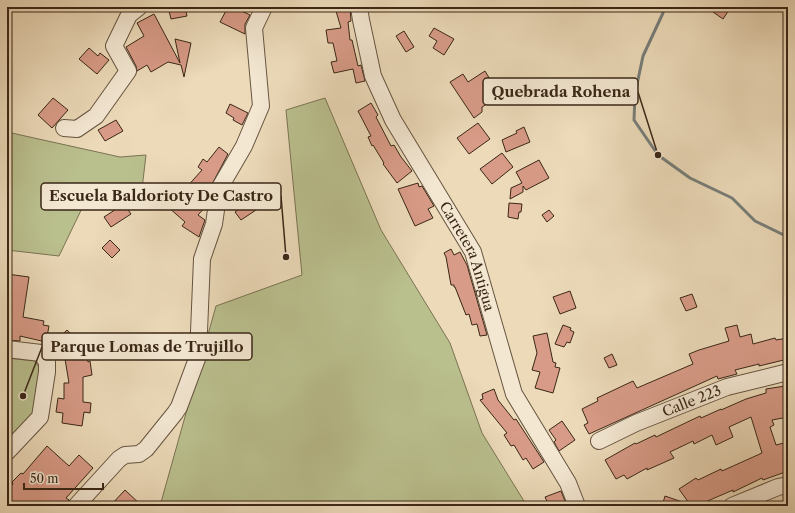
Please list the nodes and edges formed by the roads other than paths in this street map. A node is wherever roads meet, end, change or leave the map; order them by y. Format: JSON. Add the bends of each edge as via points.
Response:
{"nodes":[{"id":1,"x":264,"y":7,"type":"edge"},
{"id":2,"x":359,"y":7,"type":"edge"},
{"id":3,"x":133,"y":10,"type":"edge"},
{"id":4,"x":64,"y":128,"type":"dead end"},
{"id":5,"x":7,"y":350,"type":"edge"},
{"id":6,"x":788,"y":372,"type":"edge"},
{"id":7,"x":599,"y":441,"type":"dead end"},
{"id":8,"x":7,"y":452,"type":"edge"},
{"id":9,"x":788,"y":485,"type":"edge"},
{"id":10,"x":76,"y":506,"type":"edge"},
{"id":11,"x":577,"y":506,"type":"edge"},
{"id":12,"x":732,"y":506,"type":"edge"}],
"edges":[{"from":1,"to":10,"type":"street","via":[[254,28],[261,106],[244,146],[219,189],[214,224],[202,260],[198,356],[179,407],[146,449],[139,454],[124,455],[118,459]]},
{"from":2,"to":11,"type":"street","name":"Carretera Antigua","via":[[373,76],[393,120],[473,252],[514,394],[568,483]]},
{"from":3,"to":4,"type":"street","via":[[114,46],[128,71],[96,116],[77,129]]},
{"from":5,"to":8,"type":"street","via":[[41,353],[48,362],[40,417]]},
{"from":6,"to":7,"type":"street","name":"Calle 223","via":[[727,387],[636,422]]},
{"from":9,"to":12,"type":"street","via":[[778,486]]}]}
